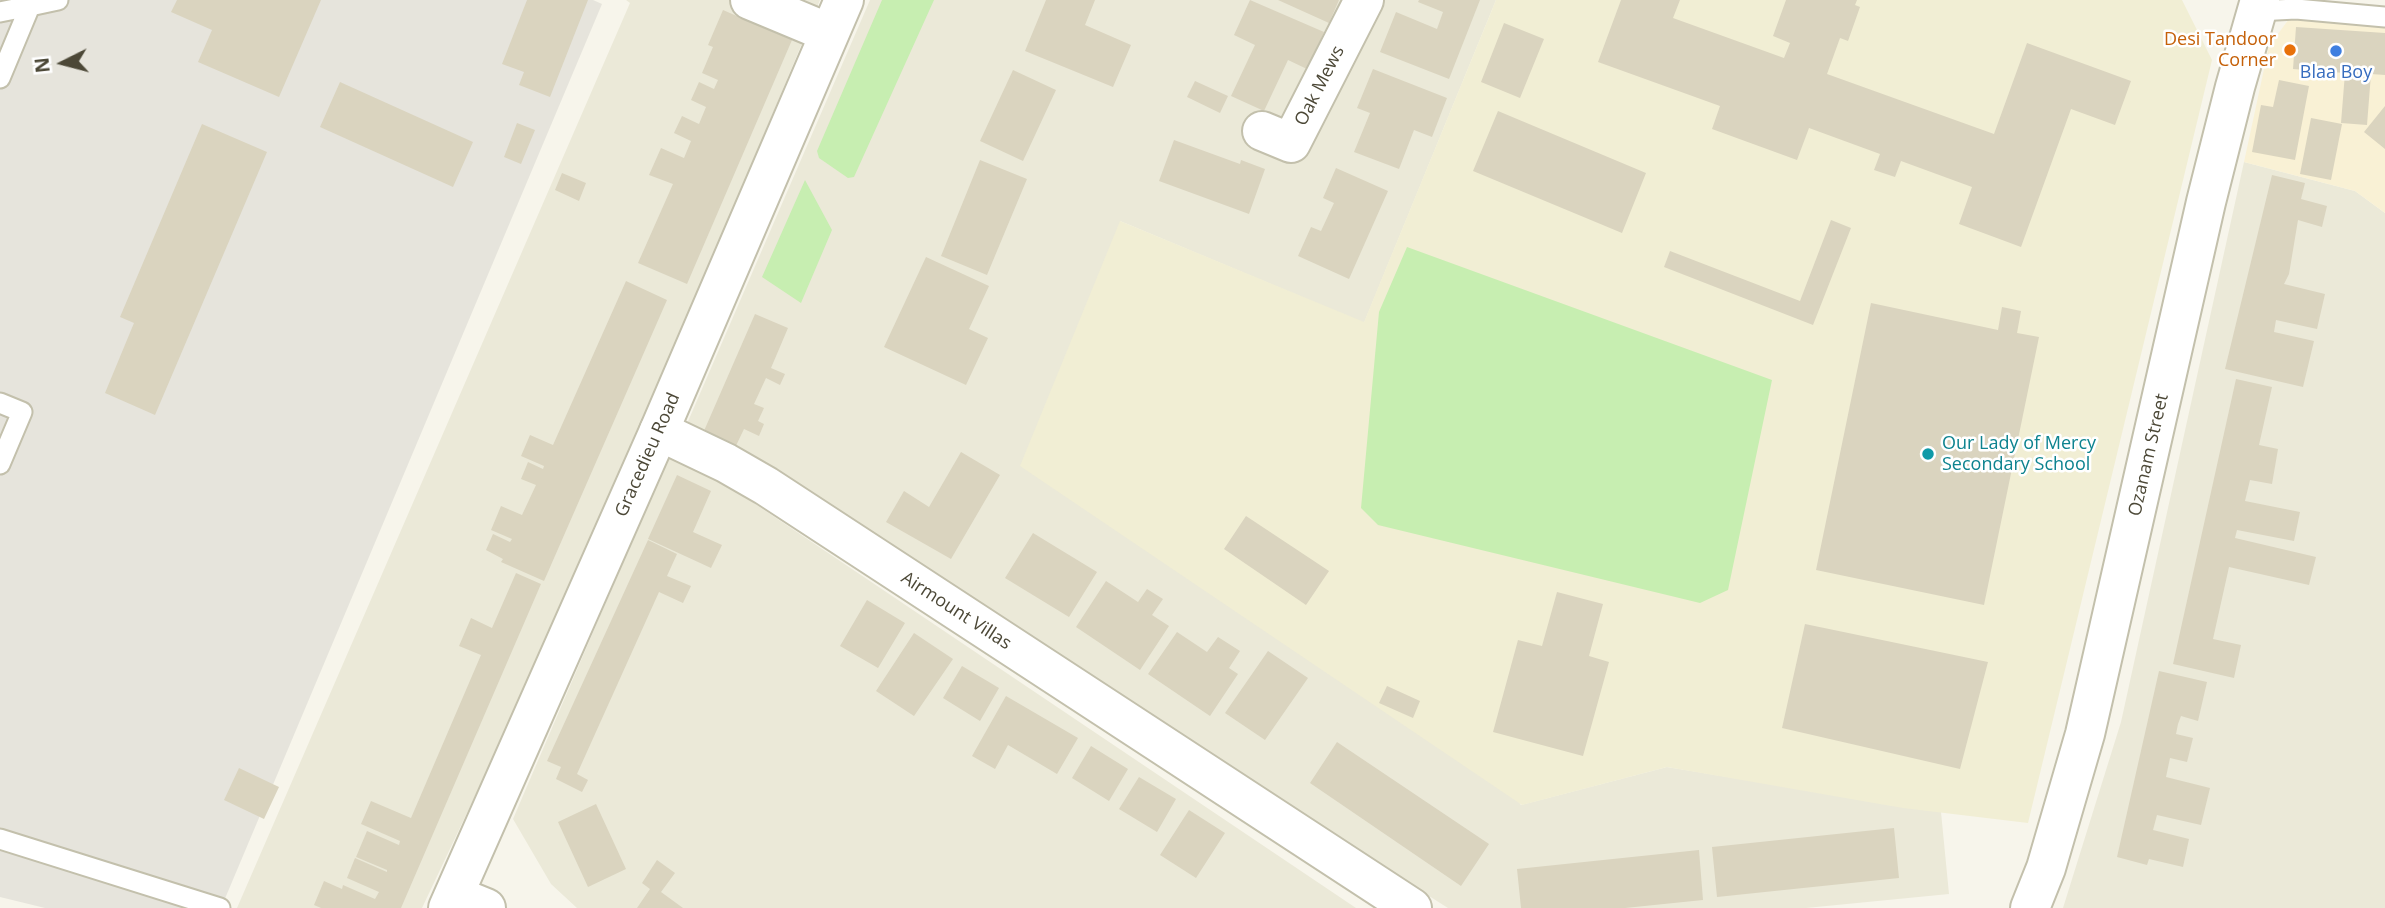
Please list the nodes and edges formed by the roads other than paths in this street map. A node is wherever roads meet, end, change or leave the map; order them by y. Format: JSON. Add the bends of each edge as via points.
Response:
{"nodes":[{"id":1,"x":58,"y":0,"type":"edge"},
{"id":2,"x":750,"y":0,"type":"edge"},
{"id":3,"x":1364,"y":0,"type":"edge"},
{"id":4,"x":2259,"y":5,"type":"edge"},
{"id":5,"x":30,"y":6,"type":"junction"},
{"id":6,"x":0,"y":12,"type":"edge"},
{"id":7,"x":837,"y":17,"type":"edge"},
{"id":8,"x":2385,"y":17,"type":"edge"},
{"id":9,"x":0,"y":78,"type":"edge"},
{"id":10,"x":1262,"y":131,"type":"dead end"},
{"id":11,"x":0,"y":403,"type":"edge"},
{"id":12,"x":659,"y":431,"type":"junction"},
{"id":13,"x":0,"y":464,"type":"edge"},
{"id":14,"x":0,"y":839,"type":"edge"},
{"id":15,"x":463,"y":904,"type":"edge"},
{"id":16,"x":220,"y":908,"type":"edge"},
{"id":17,"x":1412,"y":908,"type":"edge"},
{"id":18,"x":2030,"y":908,"type":"edge"}],
"edges":[{"from":1,"to":5,"type":"lane"},
{"from":2,"to":7,"type":"street"},
{"from":3,"to":10,"type":"street","name":"Oak Mews","via":[[1291,143]]},
{"from":4,"to":8,"type":"lane"},
{"from":4,"to":18,"type":"street","name":"Ozanam Street","via":[[2206,202],[2085,734]]},
{"from":5,"to":6,"type":"lane"},
{"from":5,"to":9,"type":"lane"},
{"from":7,"to":12,"type":"street","name":"Gracedieu Road"},
{"from":11,"to":13,"type":"lane","via":[[22,412]]},
{"from":12,"to":15,"type":"street","name":"Gracedieu Road"},
{"from":12,"to":17,"type":"street","name":"Airmount Villas","via":[[766,486]]},
{"from":14,"to":16,"type":"lane"}]}
